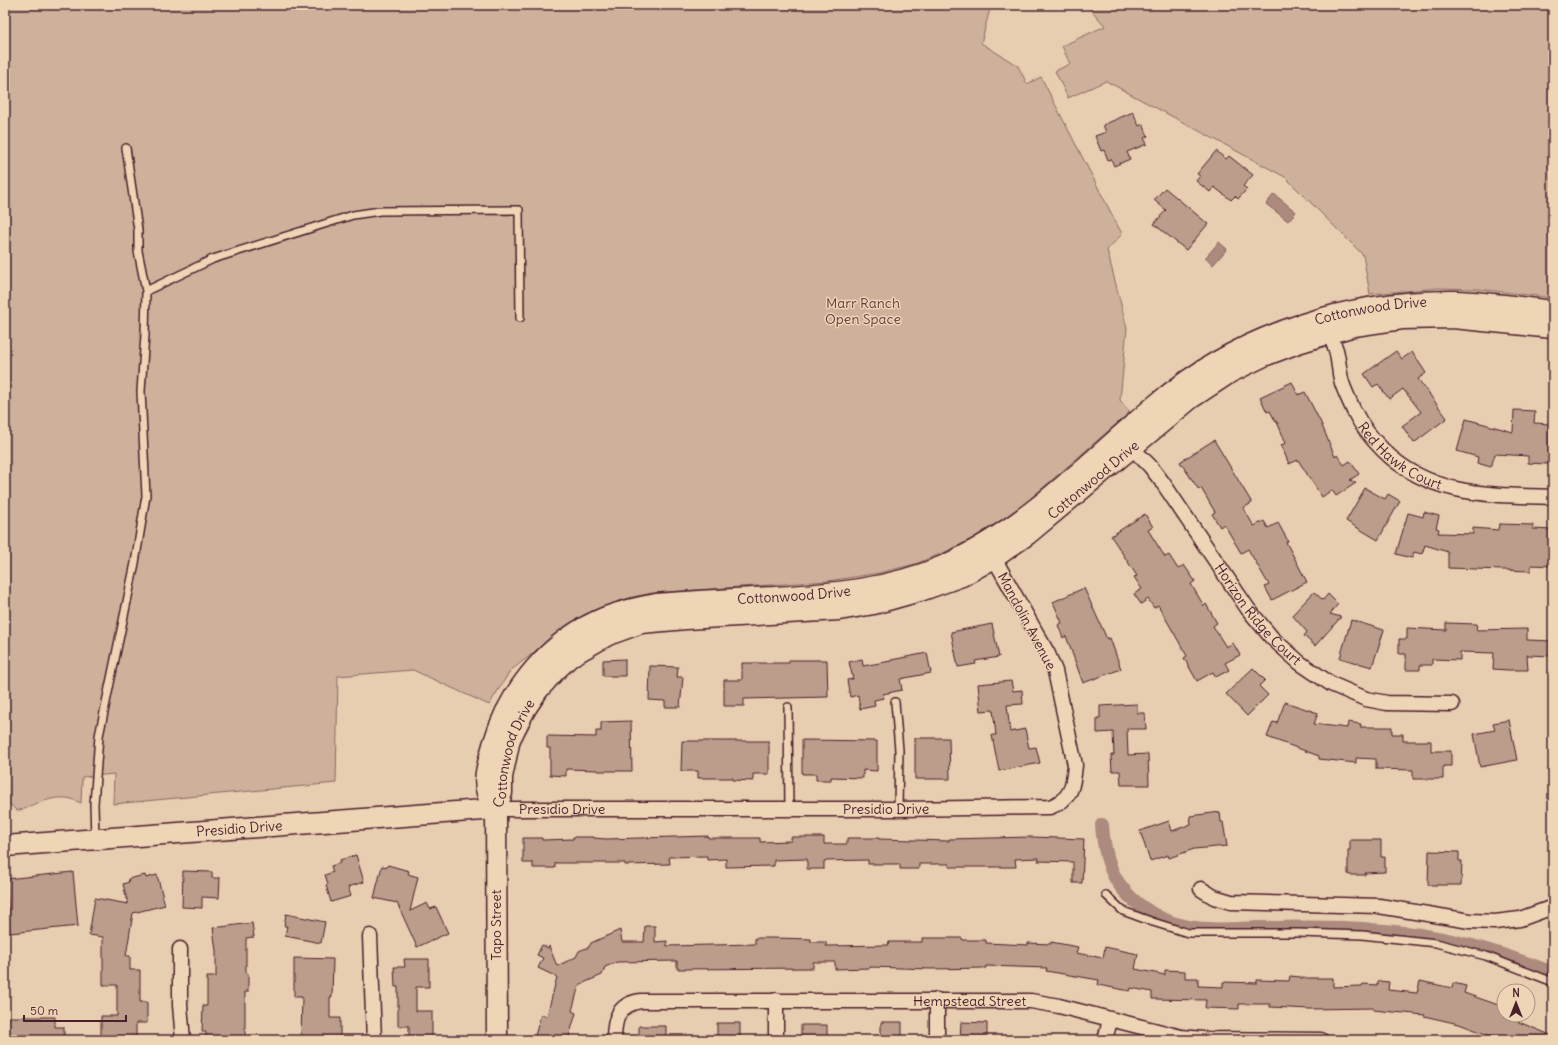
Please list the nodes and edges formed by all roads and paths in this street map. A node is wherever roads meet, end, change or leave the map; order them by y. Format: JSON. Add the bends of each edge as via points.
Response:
{"nodes":[{"id":1,"x":126,"y":148,"type":"dead end"},
{"id":2,"x":146,"y":291,"type":"junction"},
{"id":3,"x":1553,"y":311,"type":"edge"},
{"id":4,"x":520,"y":318,"type":"dead end"},
{"id":5,"x":1326,"y":326,"type":"junction"},
{"id":6,"x":1553,"y":328,"type":"edge"},
{"id":7,"x":1126,"y":442,"type":"junction"},
{"id":8,"x":1553,"y":497,"type":"edge"},
{"id":9,"x":990,"y":551,"type":"junction"},
{"id":10,"x":895,"y":702,"type":"dead end"},
{"id":11,"x":1452,"y":704,"type":"dead end"},
{"id":12,"x":788,"y":707,"type":"dead end"},
{"id":13,"x":1069,"y":795,"type":"joint"},
{"id":14,"x":496,"y":809,"type":"junction"},
{"id":15,"x":789,"y":809,"type":"junction"},
{"id":16,"x":898,"y":809,"type":"junction"},
{"id":17,"x":95,"y":840,"type":"junction"},
{"id":18,"x":5,"y":846,"type":"edge"},
{"id":19,"x":1201,"y":889,"type":"dead end"},
{"id":20,"x":1106,"y":895,"type":"dead end"},
{"id":21,"x":1553,"y":907,"type":"edge"},
{"id":22,"x":370,"y":936,"type":"dead end"},
{"id":23,"x":180,"y":949,"type":"dead end"},
{"id":24,"x":1553,"y":982,"type":"edge"},
{"id":25,"x":776,"y":1000,"type":"junction"},
{"id":26,"x":937,"y":1000,"type":"junction"},
{"id":27,"x":1110,"y":1020,"type":"junction"},
{"id":28,"x":183,"y":1040,"type":"edge"},
{"id":29,"x":374,"y":1040,"type":"edge"},
{"id":30,"x":497,"y":1040,"type":"edge"},
{"id":31,"x":614,"y":1040,"type":"edge"},
{"id":32,"x":776,"y":1040,"type":"edge"},
{"id":33,"x":937,"y":1040,"type":"edge"},
{"id":34,"x":1105,"y":1040,"type":"edge"},
{"id":35,"x":1256,"y":1040,"type":"edge"},
{"id":36,"x":1321,"y":1040,"type":"edge"}],
"edges":[{"from":1,"to":2,"type":"lane","via":[[138,230],[138,251]]},
{"from":2,"to":4,"type":"lane","via":[[213,258],[353,215],[380,211],[519,210]]},
{"from":2,"to":17,"type":"lane","via":[[141,391],[146,496],[135,563],[99,736],[94,804]]},
{"from":3,"to":5,"type":"street","name":"Cottonwood Drive","via":[[1478,302],[1389,304],[1353,311]]},
{"from":5,"to":6,"type":"street","name":"Cottonwood Drive","via":[[1354,326],[1402,319],[1453,318]]},
{"from":5,"to":7,"type":"street","name":"Cottonwood Drive","via":[[1298,343],[1231,372]]},
{"from":5,"to":8,"type":"street","name":"Red Hawk Court","via":[[1336,351],[1342,383],[1354,412],[1372,439],[1391,458],[1414,474],[1454,489],[1484,495]]},
{"from":7,"to":9,"type":"street","name":"Cottonwood Drive","via":[[1028,534]]},
{"from":7,"to":11,"type":"street","name":"Horizon Ridge Court","via":[[1163,483],[1248,608],[1272,638],[1300,664],[1331,684],[1366,699],[1387,703]]},
{"from":9,"to":13,"type":"street","name":"Mandolin Avenue","via":[[1055,671],[1075,765],[1074,781]]},
{"from":9,"to":14,"type":"street","name":"Cottonwood Drive","via":[[962,576],[874,604],[839,610],[641,624],[608,634],[571,656],[538,690],[526,708],[510,739],[502,776],[502,793]]},
{"from":10,"to":16,"type":"lane","via":[[899,750]]},
{"from":12,"to":15,"type":"lane"},
{"from":13,"to":16,"type":"street","name":"Presidio Drive","via":[[1061,803],[1050,807]]},
{"from":14,"to":15,"type":"street","name":"Presidio Drive"},
{"from":14,"to":17,"type":"street","name":"Presidio Drive"},
{"from":14,"to":30,"type":"street","name":"Tapo Street"},
{"from":15,"to":16,"type":"street","name":"Presidio Drive"},
{"from":17,"to":18,"type":"street","name":"Presidio Drive"},
{"from":19,"to":21,"type":"street","via":[[1214,897],[1231,902],[1379,906],[1470,921],[1495,922],[1520,918]]},
{"from":20,"to":24,"type":"lane","via":[[1123,911],[1188,932],[1362,935],[1436,943],[1486,956]]},
{"from":22,"to":29,"type":"street"},
{"from":23,"to":28,"type":"street"},
{"from":25,"to":26,"type":"street","name":"Hempstead Street"},
{"from":25,"to":31,"type":"street","name":"Hempstead Street","via":[[632,1002],[624,1006],[615,1022]]},
{"from":25,"to":32,"type":"street"},
{"from":26,"to":27,"type":"street","name":"Hempstead Street","via":[[1031,1001]]},
{"from":26,"to":33,"type":"street"},
{"from":27,"to":34,"type":"street"},
{"from":27,"to":35,"type":"street","name":"Hempstead Street","via":[[1181,1037]]},
{"from":35,"to":36,"type":"street","name":"Hempstead Street"}]}
